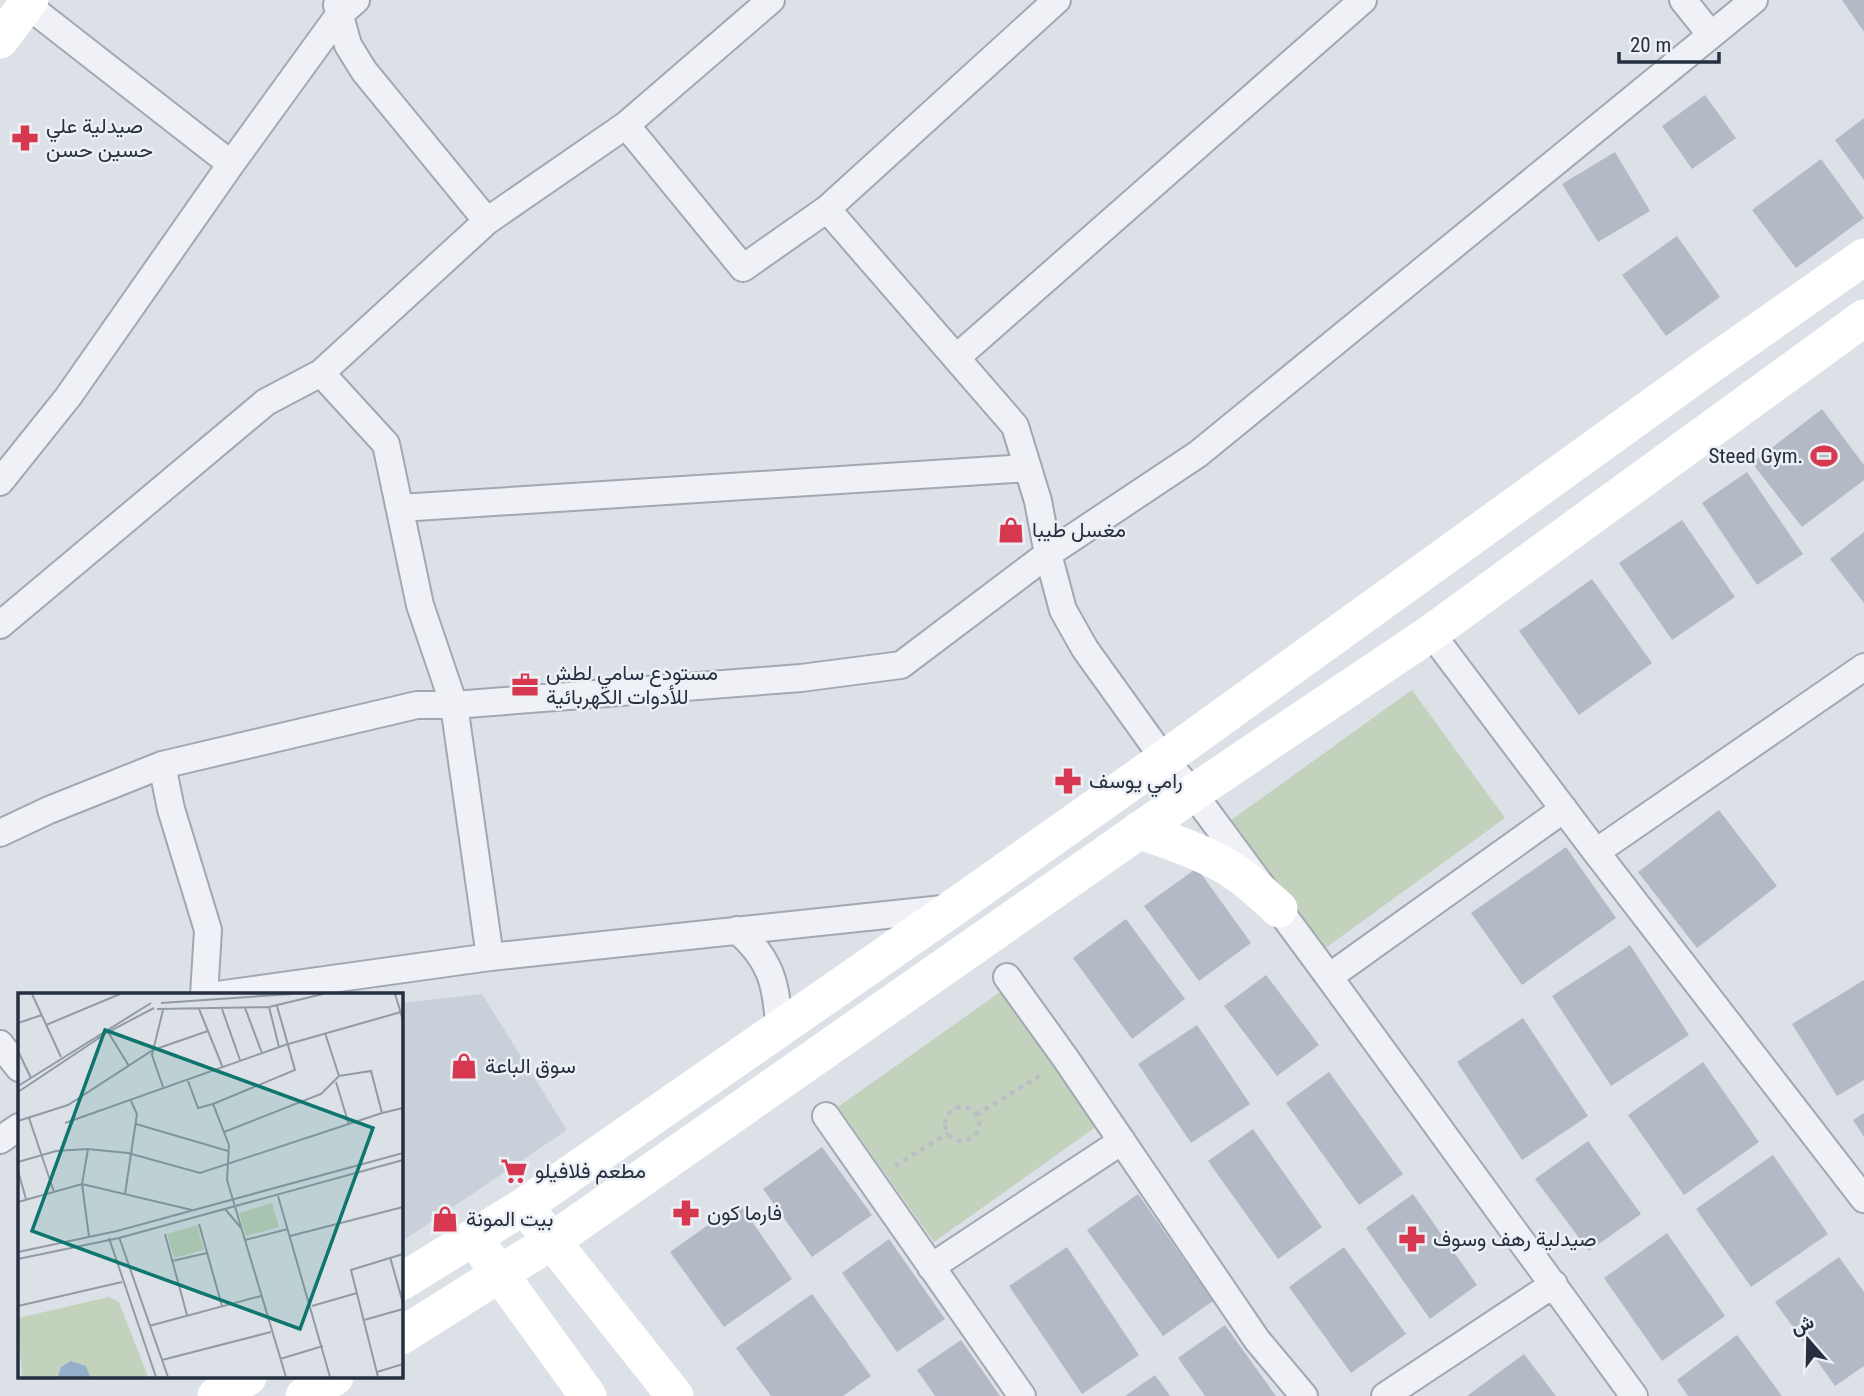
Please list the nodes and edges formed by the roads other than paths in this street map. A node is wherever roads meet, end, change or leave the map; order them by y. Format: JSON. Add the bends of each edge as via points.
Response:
{"nodes":[{"id":1,"x":771,"y":0,"type":"edge"},
{"id":2,"x":1057,"y":0,"type":"edge"},
{"id":3,"x":1363,"y":0,"type":"edge"},
{"id":4,"x":1683,"y":0,"type":"edge"},
{"id":5,"x":1754,"y":0,"type":"edge"},
{"id":6,"x":28,"y":2,"type":"edge"},
{"id":7,"x":344,"y":5,"type":"edge"},
{"id":8,"x":1711,"y":35,"type":"junction"},
{"id":9,"x":0,"y":40,"type":"edge"},
{"id":10,"x":626,"y":125,"type":"junction"},
{"id":11,"x":231,"y":164,"type":"junction"},
{"id":12,"x":827,"y":209,"type":"junction"},
{"id":13,"x":487,"y":221,"type":"junction"},
{"id":14,"x":1864,"y":257,"type":"edge"},
{"id":15,"x":1864,"y":318,"type":"edge"},
{"id":16,"x":956,"y":358,"type":"junction"},
{"id":17,"x":321,"y":373,"type":"junction"},
{"id":18,"x":1028,"y":468,"type":"junction"},
{"id":19,"x":0,"y":482,"type":"edge"},
{"id":20,"x":400,"y":508,"type":"junction"},
{"id":21,"x":1048,"y":554,"type":"junction"},
{"id":22,"x":0,"y":625,"type":"edge"},
{"id":23,"x":1431,"y":633,"type":"junction"},
{"id":24,"x":1864,"y":667,"type":"edge"},
{"id":25,"x":454,"y":705,"type":"junction"},
{"id":26,"x":1164,"y":759,"type":"junction"},
{"id":27,"x":162,"y":765,"type":"junction"},
{"id":28,"x":1192,"y":793,"type":"junction"},
{"id":29,"x":1564,"y":809,"type":"junction"},
{"id":30,"x":1139,"y":830,"type":"junction"},
{"id":31,"x":0,"y":833,"type":"edge"},
{"id":32,"x":1596,"y":852,"type":"junction"},
{"id":33,"x":953,"y":908,"type":"junction"},
{"id":34,"x":1279,"y":909,"type":"junction"},
{"id":35,"x":737,"y":930,"type":"junction"},
{"id":36,"x":490,"y":957,"type":"junction"},
{"id":37,"x":1007,"y":977,"type":"dead end"},
{"id":38,"x":1329,"y":977,"type":"junction"},
{"id":39,"x":204,"y":993,"type":"edge"},
{"id":40,"x":230,"y":993,"type":"edge"},
{"id":41,"x":779,"y":1028,"type":"junction"},
{"id":42,"x":0,"y":1044,"type":"edge"},
{"id":43,"x":18,"y":1067,"type":"edge"},
{"id":44,"x":826,"y":1116,"type":"dead end"},
{"id":45,"x":18,"y":1127,"type":"edge"},
{"id":46,"x":0,"y":1140,"type":"edge"},
{"id":47,"x":1122,"y":1141,"type":"junction"},
{"id":48,"x":1864,"y":1199,"type":"edge"},
{"id":49,"x":524,"y":1206,"type":"junction"},
{"id":50,"x":473,"y":1237,"type":"junction"},
{"id":51,"x":552,"y":1241,"type":"junction"},
{"id":52,"x":931,"y":1267,"type":"junction"},
{"id":53,"x":500,"y":1275,"type":"junction"},
{"id":54,"x":402,"y":1281,"type":"edge"},
{"id":55,"x":1553,"y":1284,"type":"junction"},
{"id":56,"x":402,"y":1335,"type":"edge"},
{"id":57,"x":246,"y":1378,"type":"edge"},
{"id":58,"x":333,"y":1378,"type":"edge"},
{"id":59,"x":216,"y":1396,"type":"edge"},
{"id":60,"x":304,"y":1396,"type":"edge"},
{"id":61,"x":589,"y":1396,"type":"edge"},
{"id":62,"x":675,"y":1396,"type":"edge"},
{"id":63,"x":1022,"y":1396,"type":"edge"},
{"id":64,"x":1304,"y":1396,"type":"edge"},
{"id":65,"x":1385,"y":1396,"type":"edge"},
{"id":66,"x":1634,"y":1396,"type":"edge"}],
"edges":[{"from":1,"to":10,"type":"street"},
{"from":2,"to":12,"type":"street"},
{"from":3,"to":16,"type":"street"},
{"from":4,"to":8,"type":"street"},
{"from":5,"to":8,"type":"street"},
{"from":6,"to":9,"type":"main road"},
{"from":6,"to":11,"type":"street"},
{"from":7,"to":11,"type":"street"},
{"from":7,"to":13,"type":"street","via":[[348,45],[364,71]]},
{"from":8,"to":21,"type":"street","via":[[1198,454]]},
{"from":10,"to":12,"type":"street","via":[[744,268]]},
{"from":10,"to":13,"type":"street"},
{"from":11,"to":19,"type":"street","via":[[68,397]]},
{"from":12,"to":16,"type":"street"},
{"from":13,"to":17,"type":"street"},
{"from":14,"to":26,"type":"main road"},
{"from":15,"to":23,"type":"main road"},
{"from":16,"to":18,"type":"street","via":[[1015,426]]},
{"from":17,"to":20,"type":"street","via":[[386,444]]},
{"from":17,"to":22,"type":"street","via":[[266,402]]},
{"from":18,"to":20,"type":"street"},
{"from":18,"to":21,"type":"street"},
{"from":20,"to":25,"type":"street","via":[[420,605]]},
{"from":21,"to":25,"type":"street","via":[[901,665],[801,678]]},
{"from":21,"to":26,"type":"street","via":[[1063,610],[1085,649]]},
{"from":23,"to":28,"type":"main road"},
{"from":23,"to":29,"type":"street"},
{"from":24,"to":32,"type":"street"},
{"from":25,"to":27,"type":"street","via":[[417,705]]},
{"from":25,"to":36,"type":"street"},
{"from":26,"to":28,"type":"street"},
{"from":26,"to":33,"type":"main road"},
{"from":27,"to":31,"type":"street"},
{"from":27,"to":39,"type":"street","via":[[208,930]]},
{"from":28,"to":30,"type":"main road"},
{"from":28,"to":34,"type":"street"},
{"from":29,"to":32,"type":"street"},
{"from":29,"to":38,"type":"street"},
{"from":30,"to":34,"type":"main road","via":[[1231,869]]},
{"from":30,"to":51,"type":"main road"},
{"from":32,"to":48,"type":"street"},
{"from":33,"to":35,"type":"street"},
{"from":33,"to":41,"type":"main road"},
{"from":34,"to":38,"type":"street"},
{"from":35,"to":36,"type":"street"},
{"from":35,"to":41,"type":"street","via":[[756,948],[769,970]]},
{"from":36,"to":40,"type":"street"},
{"from":37,"to":47,"type":"street"},
{"from":38,"to":55,"type":"street"},
{"from":41,"to":49,"type":"main road"},
{"from":42,"to":43,"type":"street"},
{"from":44,"to":52,"type":"street"},
{"from":45,"to":46,"type":"street"},
{"from":47,"to":52,"type":"street"},
{"from":47,"to":64,"type":"street","via":[[1257,1340]]},
{"from":49,"to":50,"type":"main road"},
{"from":49,"to":51,"type":"main road"},
{"from":50,"to":53,"type":"main road"},
{"from":50,"to":54,"type":"main road"},
{"from":51,"to":53,"type":"main road"},
{"from":51,"to":62,"type":"main road"},
{"from":52,"to":63,"type":"street"},
{"from":53,"to":56,"type":"main road"},
{"from":53,"to":61,"type":"main road"},
{"from":55,"to":65,"type":"street"},
{"from":55,"to":66,"type":"street"},
{"from":57,"to":59,"type":"main road"},
{"from":58,"to":60,"type":"main road"}]}
